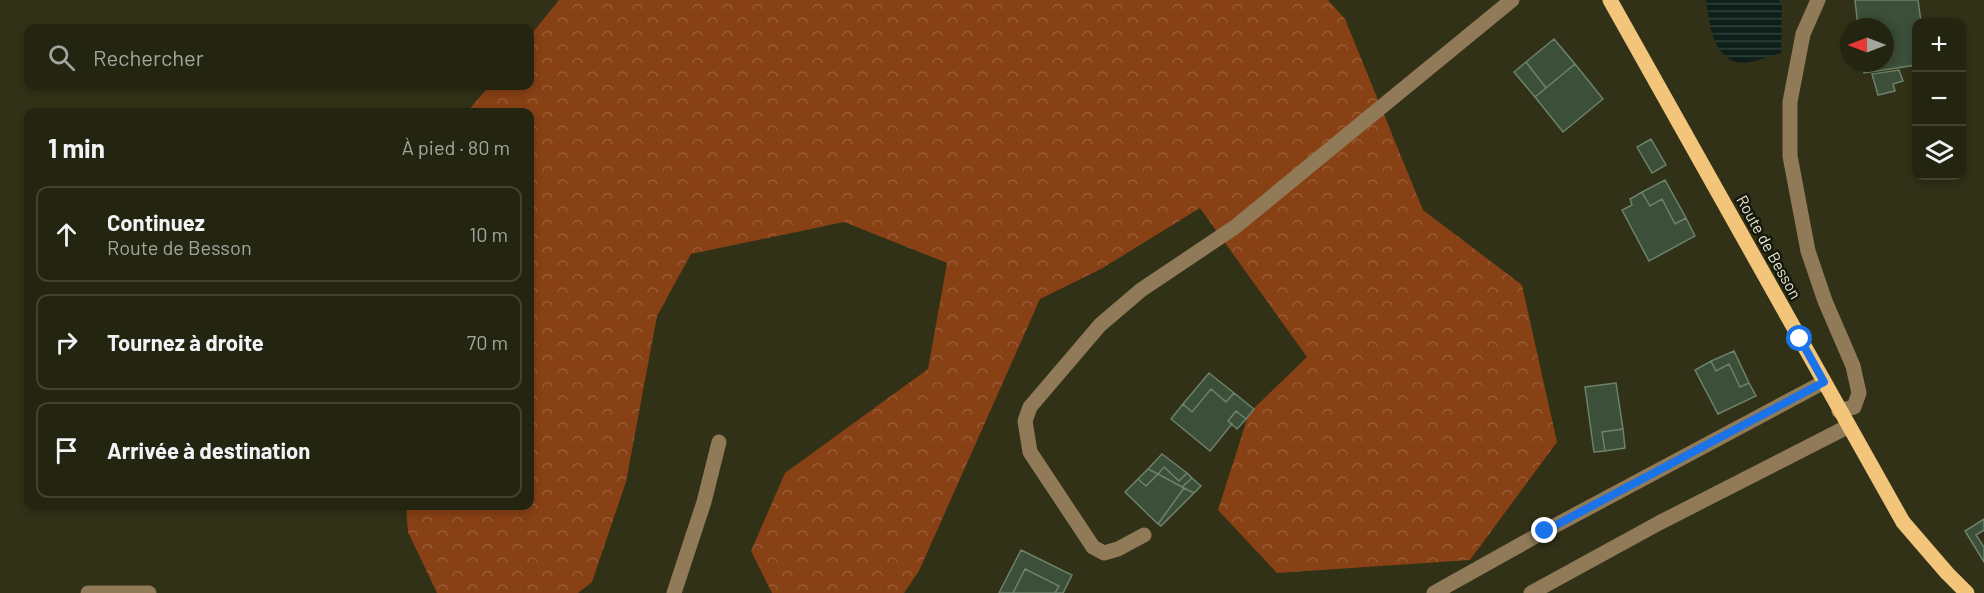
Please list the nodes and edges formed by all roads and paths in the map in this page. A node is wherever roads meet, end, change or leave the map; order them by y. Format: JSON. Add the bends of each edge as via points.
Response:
{"nodes":[{"id":1,"x":1512,"y":0,"type":"edge"},
{"id":2,"x":1610,"y":0,"type":"edge"},
{"id":3,"x":1818,"y":0,"type":"edge"},
{"id":4,"x":1824,"y":382,"type":"junction"},
{"id":5,"x":1839,"y":411,"type":"junction"},
{"id":6,"x":1847,"y":427,"type":"junction"},
{"id":7,"x":719,"y":442,"type":"dead end"},
{"id":8,"x":1144,"y":535,"type":"dead end"},
{"id":9,"x":88,"y":593,"type":"edge"},
{"id":10,"x":148,"y":593,"type":"edge"},
{"id":11,"x":674,"y":593,"type":"edge"},
{"id":12,"x":1434,"y":593,"type":"edge"},
{"id":13,"x":1531,"y":593,"type":"edge"},
{"id":14,"x":1967,"y":593,"type":"edge"}],
"edges":[{"from":1,"to":8,"type":"street","via":[[1235,227],[1141,290],[1100,324],[1030,407],[1025,421],[1030,452],[1093,547],[1104,553]]},
{"from":2,"to":4,"type":"main road","name":"Route de Besson"},
{"from":3,"to":5,"type":"street","via":[[1803,34],[1790,102],[1790,156],[1808,251],[1853,366],[1859,393],[1854,407]]},
{"from":4,"to":5,"type":"main road","name":"Route de Besson"},
{"from":4,"to":12,"type":"street"},
{"from":5,"to":6,"type":"main road","name":"Route de Besson"},
{"from":6,"to":13,"type":"street"},
{"from":6,"to":14,"type":"main road","name":"Route de Besson","via":[[1903,522]]},
{"from":7,"to":11,"type":"street"},
{"from":9,"to":10,"type":"street"}]}
